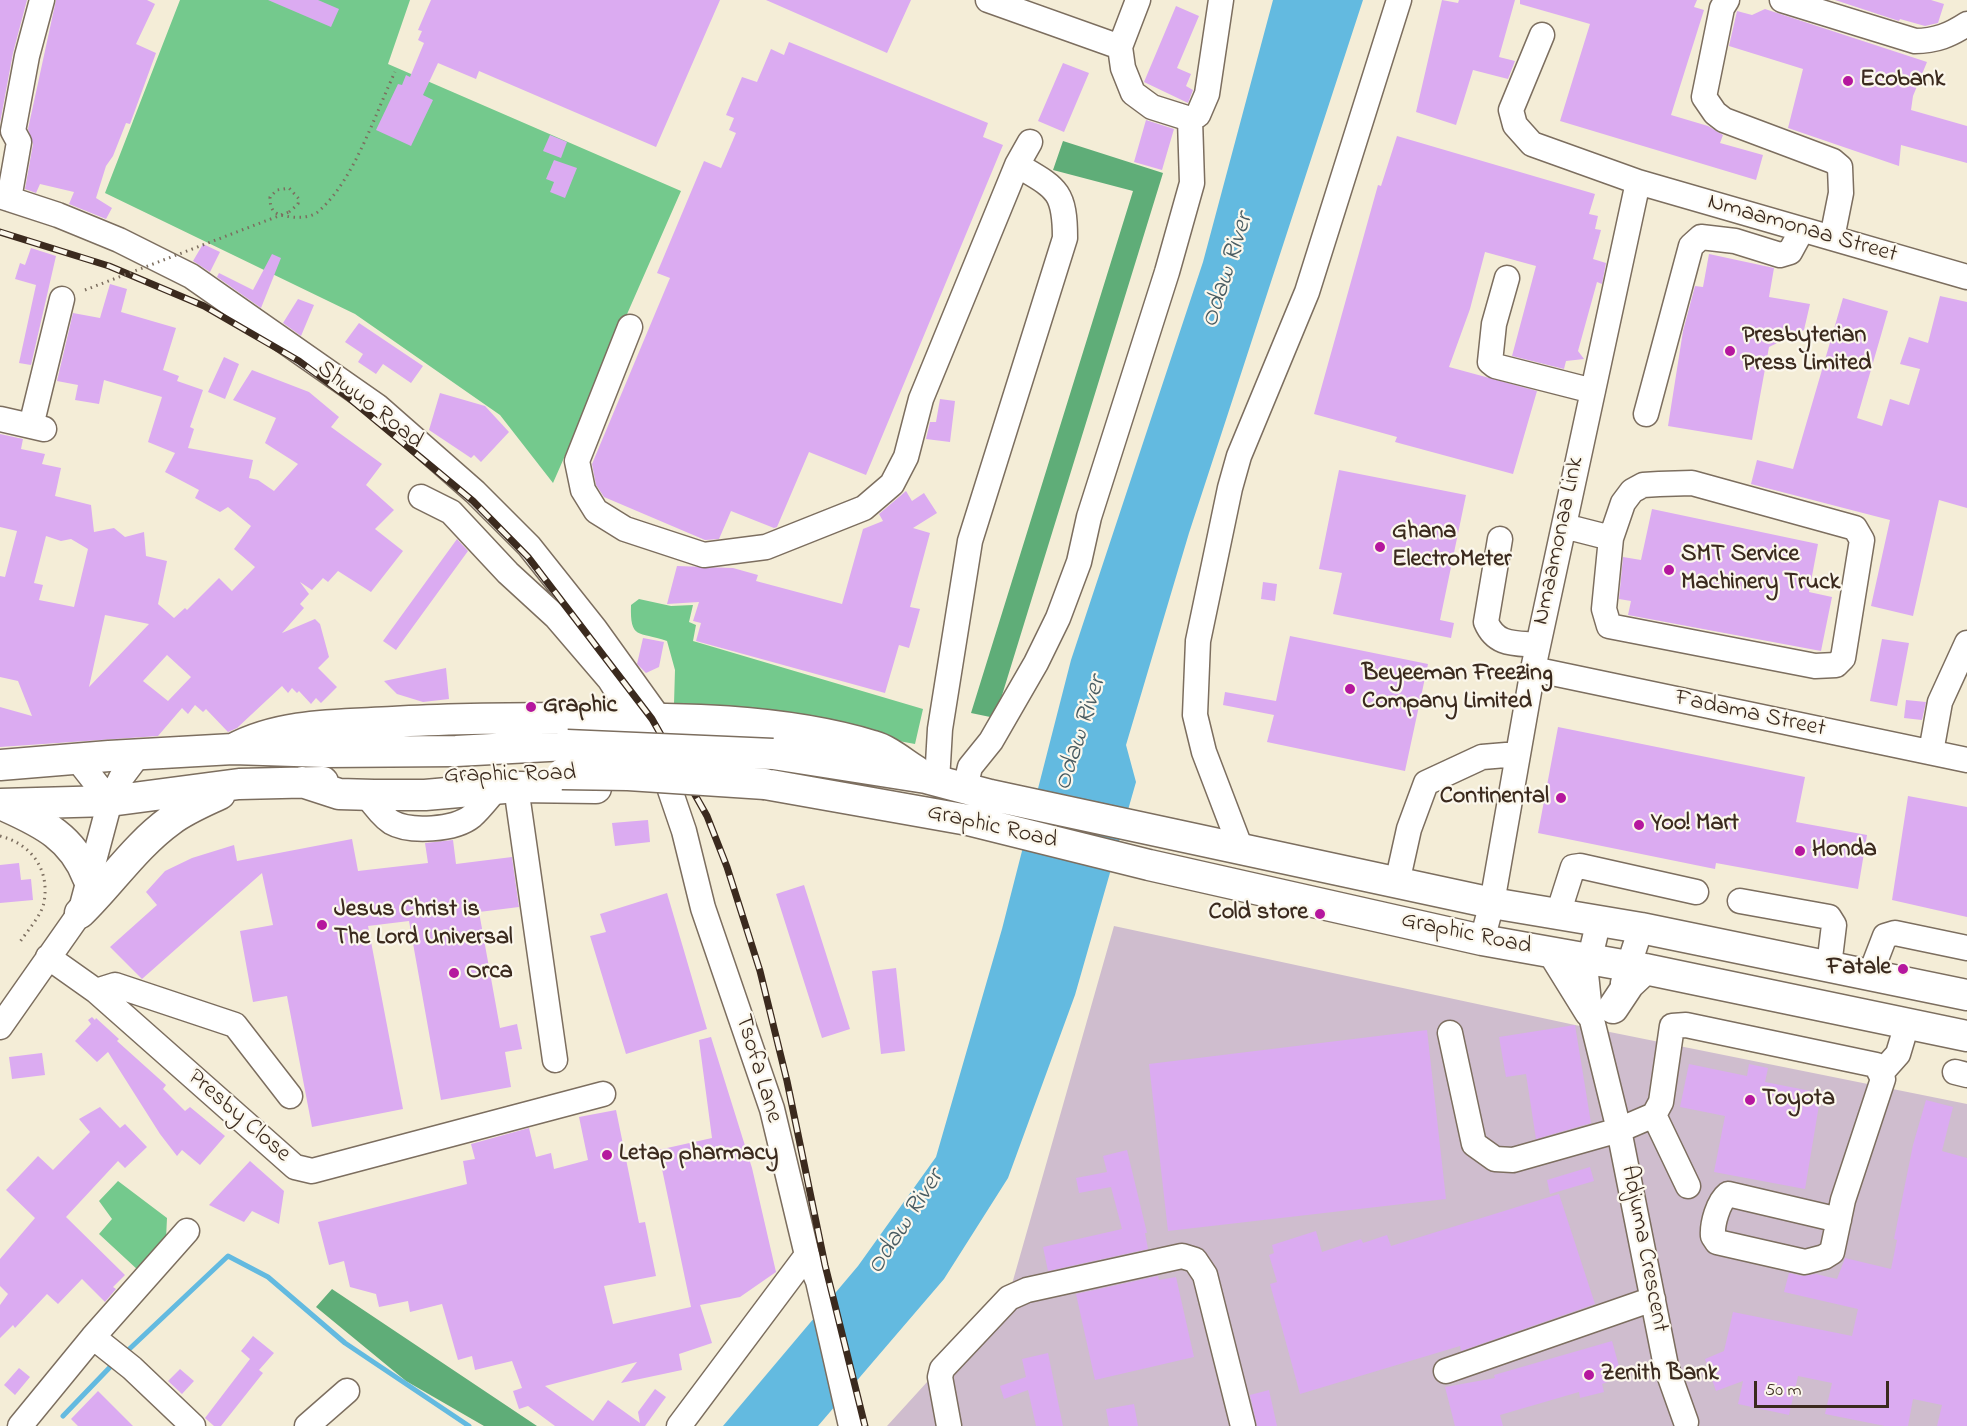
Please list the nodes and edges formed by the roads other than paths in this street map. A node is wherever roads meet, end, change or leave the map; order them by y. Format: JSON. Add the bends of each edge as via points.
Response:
{"nodes":[{"id":1,"x":42,"y":0,"type":"edge"},
{"id":2,"x":988,"y":0,"type":"edge"},
{"id":3,"x":1138,"y":0,"type":"edge"},
{"id":4,"x":1221,"y":0,"type":"edge"},
{"id":5,"x":1399,"y":0,"type":"edge"},
{"id":6,"x":1727,"y":0,"type":"edge"},
{"id":7,"x":1782,"y":0,"type":"edge"},
{"id":8,"x":1967,"y":24,"type":"edge"},
{"id":9,"x":1542,"y":35,"type":"dead end"},
{"id":10,"x":1120,"y":46,"type":"junction"},
{"id":11,"x":1190,"y":119,"type":"junction"},
{"id":12,"x":1030,"y":142,"type":"dead end"},
{"id":13,"x":1017,"y":165,"type":"junction"},
{"id":14,"x":1638,"y":182,"type":"junction"},
{"id":15,"x":4,"y":198,"type":"edge"},
{"id":16,"x":1802,"y":230,"type":"junction"},
{"id":17,"x":1832,"y":238,"type":"junction"},
{"id":18,"x":1967,"y":277,"type":"edge"},
{"id":19,"x":1507,"y":278,"type":"dead end"},
{"id":20,"x":73,"y":295,"type":"road end"},
{"id":21,"x":630,"y":327,"type":"dead end"},
{"id":22,"x":1593,"y":391,"type":"junction"},
{"id":23,"x":1646,"y":414,"type":"dead end"},
{"id":24,"x":0,"y":418,"type":"edge"},
{"id":25,"x":421,"y":497,"type":"dead end"},
{"id":26,"x":1564,"y":526,"type":"junction"},
{"id":27,"x":1611,"y":538,"type":"junction"},
{"id":28,"x":1500,"y":539,"type":"dead end"},
{"id":29,"x":1967,"y":644,"type":"edge"},
{"id":30,"x":1538,"y":645,"type":"junction"},
{"id":31,"x":1533,"y":669,"type":"junction"},
{"id":32,"x":647,"y":718,"type":"junction"},
{"id":33,"x":233,"y":749,"type":"junction"},
{"id":34,"x":1931,"y":752,"type":"junction"},
{"id":35,"x":1518,"y":753,"type":"junction"},
{"id":36,"x":139,"y":754,"type":"junction"},
{"id":37,"x":77,"y":759,"type":"junction"},
{"id":38,"x":1967,"y":760,"type":"edge"},
{"id":39,"x":0,"y":765,"type":"edge"},
{"id":40,"x":302,"y":782,"type":"junction"},
{"id":41,"x":239,"y":784,"type":"junction"},
{"id":42,"x":955,"y":785,"type":"junction"},
{"id":43,"x":507,"y":788,"type":"junction"},
{"id":44,"x":670,"y":790,"type":"junction"},
{"id":45,"x":110,"y":801,"type":"junction"},
{"id":46,"x":871,"y":801,"type":"junction"},
{"id":47,"x":0,"y":804,"type":"edge"},
{"id":48,"x":1241,"y":849,"type":"junction"},
{"id":49,"x":88,"y":878,"type":"junction"},
{"id":50,"x":1397,"y":883,"type":"junction"},
{"id":51,"x":1696,"y":892,"type":"dead end"},
{"id":52,"x":1740,"y":901,"type":"dead end"},
{"id":53,"x":1492,"y":903,"type":"junction"},
{"id":54,"x":80,"y":913,"type":"junction"},
{"id":55,"x":1558,"y":914,"type":"junction"},
{"id":56,"x":1599,"y":920,"type":"junction"},
{"id":57,"x":1641,"y":928,"type":"junction"},
{"id":58,"x":1482,"y":940,"type":"junction"},
{"id":59,"x":1967,"y":948,"type":"edge"},
{"id":60,"x":1554,"y":954,"type":"junction"},
{"id":61,"x":48,"y":957,"type":"junction"},
{"id":62,"x":1589,"y":961,"type":"junction"},
{"id":63,"x":1829,"y":966,"type":"junction"},
{"id":64,"x":1637,"y":968,"type":"junction"},
{"id":65,"x":1870,"y":975,"type":"junction"},
{"id":66,"x":96,"y":991,"type":"junction"},
{"id":67,"x":1967,"y":995,"type":"edge"},
{"id":68,"x":1601,"y":1010,"type":"junction"},
{"id":69,"x":1907,"y":1024,"type":"junction"},
{"id":70,"x":0,"y":1027,"type":"edge"},
{"id":71,"x":1450,"y":1033,"type":"dead end"},
{"id":72,"x":1967,"y":1036,"type":"edge"},
{"id":73,"x":555,"y":1060,"type":"dead end"},
{"id":74,"x":1882,"y":1072,"type":"junction"},
{"id":75,"x":603,"y":1094,"type":"dead end"},
{"id":76,"x":290,"y":1096,"type":"dead end"},
{"id":77,"x":1654,"y":1115,"type":"junction"},
{"id":78,"x":1619,"y":1130,"type":"junction"},
{"id":79,"x":1688,"y":1186,"type":"dead end"},
{"id":80,"x":1839,"y":1220,"type":"junction"},
{"id":81,"x":187,"y":1232,"type":"dead end"},
{"id":82,"x":807,"y":1255,"type":"junction"},
{"id":83,"x":1653,"y":1299,"type":"junction"},
{"id":84,"x":101,"y":1343,"type":"junction"},
{"id":85,"x":1446,"y":1371,"type":"dead end"},
{"id":86,"x":347,"y":1391,"type":"dead end"},
{"id":87,"x":850,"y":1420,"type":"edge"},
{"id":88,"x":1690,"y":1425,"type":"edge"},
{"id":89,"x":20,"y":1426,"type":"edge"},
{"id":90,"x":193,"y":1426,"type":"edge"},
{"id":91,"x":307,"y":1426,"type":"edge"},
{"id":92,"x":680,"y":1426,"type":"edge"},
{"id":93,"x":949,"y":1426,"type":"edge"},
{"id":94,"x":1243,"y":1426,"type":"edge"}],
"edges":[{"from":1,"to":15,"type":"street","via":[[13,131],[19,142]]},
{"from":2,"to":10,"type":"street"},
{"from":3,"to":10,"type":"street"},
{"from":4,"to":11,"type":"street","via":[[1208,94],[1198,115]]},
{"from":5,"to":48,"type":"street","via":[[1307,292],[1239,456],[1198,641],[1195,715],[1204,752]]},
{"from":6,"to":17,"type":"street","via":[[1722,8],[1704,97],[1724,120],[1840,167],[1841,193]]},
{"from":7,"to":8,"type":"street","via":[[1916,40],[1933,41]]},
{"from":9,"to":14,"type":"street","name":"Nmaamonaa Street","via":[[1511,110],[1515,125],[1532,144]]},
{"from":10,"to":11,"type":"street","via":[[1133,93],[1152,107]]},
{"from":11,"to":42,"type":"street","via":[[1192,183],[1089,517],[1076,571],[1036,663],[991,741]]},
{"from":12,"to":13,"type":"street"},
{"from":13,"to":21,"type":"street","via":[[921,399],[906,457],[892,484],[864,508],[766,547],[704,555],[625,529],[596,511],[583,490],[578,461]]},
{"from":13,"to":42,"type":"street","via":[[1049,184],[1059,196],[1065,213],[1065,238],[970,541],[940,729]]},
{"from":14,"to":16,"type":"street","name":"Nmaamonaa Street"},
{"from":14,"to":22,"type":"street","name":"Nmaamonaa Link"},
{"from":15,"to":32,"type":"street","name":"Shwuo Road","via":[[119,240],[190,276],[378,406],[529,546],[596,629]]},
{"from":16,"to":17,"type":"street","name":"Nmaamonaa Street"},
{"from":16,"to":23,"type":"street","via":[[1790,252],[1780,255],[1735,241],[1701,237],[1691,246]]},
{"from":17,"to":18,"type":"street","name":"Nmaamonaa Street"},
{"from":19,"to":22,"type":"street","via":[[1494,324],[1490,362]]},
{"from":20,"to":24,"type":"street","via":[[38,427]]},
{"from":22,"to":26,"type":"street","name":"Nmaamonaa Link"},
{"from":25,"to":32,"type":"street","via":[[451,512],[507,573],[556,617]]},
{"from":26,"to":27,"type":"street"},
{"from":26,"to":30,"type":"street","name":"Nmaamonaa Link"},
{"from":27,"to":27,"type":"street","via":[[1604,609],[1609,626],[1815,666],[1836,665],[1843,658],[1862,540],[1855,528],[1692,483],[1659,484],[1643,485],[1632,491],[1623,503]]},
{"from":28,"to":30,"type":"street","via":[[1486,622],[1491,634],[1501,641]]},
{"from":29,"to":34,"type":"street","via":[[1940,702]]},
{"from":30,"to":31,"type":"street","name":"Nmaamonaa Link"},
{"from":31,"to":34,"type":"street","name":"Fadama Street"},
{"from":31,"to":35,"type":"street","name":"Nmaamonaa Link"},
{"from":32,"to":33,"type":"main road","via":[[445,718],[304,728],[254,738]]},
{"from":32,"to":42,"type":"main road","via":[[774,727],[876,746]]},
{"from":33,"to":36,"type":"main road","name":"Graphic Road"},
{"from":33,"to":42,"type":"main road","name":"Graphic Road","bridge":true,"via":[[456,751],[567,745],[773,754]]},
{"from":34,"to":38,"type":"street","name":"Fadama Street"},
{"from":35,"to":50,"type":"street","via":[[1482,757],[1426,783],[1409,829]]},
{"from":35,"to":53,"type":"street","name":"Nmaamonaa Link"},
{"from":36,"to":37,"type":"main road","name":"Graphic Road"},
{"from":36,"to":45,"type":"street"},
{"from":37,"to":39,"type":"main road","name":"Graphic Road"},
{"from":37,"to":45,"type":"street"},
{"from":40,"to":41,"type":"main road","name":"Graphic Road"},
{"from":40,"to":43,"type":"main road","via":[[339,794],[425,795]]},
{"from":40,"to":46,"type":"main road","name":"Graphic Road","bridge":true,"via":[[628,775],[765,784]]},
{"from":41,"to":45,"type":"main road","name":"Graphic Road"},
{"from":41,"to":54,"type":"main road","via":[[170,820],[121,866],[100,895]]},
{"from":42,"to":48,"type":"main road","name":"Graphic Road"},
{"from":43,"to":44,"type":"main road"},
{"from":43,"to":73,"type":"street"},
{"from":44,"to":46,"type":"main road"},
{"from":44,"to":82,"type":"street","name":"Tsofa Lane","via":[[703,908],[772,1109]]},
{"from":45,"to":47,"type":"main road","name":"Graphic Road"},
{"from":45,"to":49,"type":"street"},
{"from":46,"to":58,"type":"main road","name":"Graphic Road"},
{"from":47,"to":49,"type":"main road","via":[[57,832],[75,851]]},
{"from":48,"to":50,"type":"main road","name":"Graphic Road"},
{"from":49,"to":54,"type":"street"},
{"from":50,"to":53,"type":"main road","name":"Graphic Road"},
{"from":51,"to":55,"type":"street","via":[[1573,867]]},
{"from":52,"to":63,"type":"street","via":[[1829,917],[1834,925]]},
{"from":53,"to":55,"type":"main road","name":"Graphic Road"},
{"from":53,"to":58,"type":"street","name":"Nmaamonaa Link"},
{"from":54,"to":61,"type":"street"},
{"from":55,"to":56,"type":"main road","name":"Graphic Road"},
{"from":56,"to":57,"type":"main road","name":"Graphic Road"},
{"from":56,"to":62,"type":"street","name":"Adjuma Crescent"},
{"from":57,"to":63,"type":"main road","name":"Graphic Road"},
{"from":57,"to":64,"type":"street"},
{"from":58,"to":60,"type":"main road","name":"Graphic Road"},
{"from":59,"to":65,"type":"street","via":[[1895,933],[1885,936]]},
{"from":60,"to":62,"type":"main road","name":"Graphic Road"},
{"from":60,"to":68,"type":"main road"},
{"from":61,"to":66,"type":"street","name":"Presby Close"},
{"from":61,"to":70,"type":"street"},
{"from":62,"to":64,"type":"main road","name":"Graphic Road"},
{"from":62,"to":68,"type":"street","name":"Adjuma Crescent","via":[[1585,982]]},
{"from":63,"to":65,"type":"main road","name":"Graphic Road"},
{"from":64,"to":68,"type":"main road","via":[[1629,984]]},
{"from":64,"to":69,"type":"main road","name":"Graphic Road"},
{"from":65,"to":67,"type":"main road","name":"Graphic Road"},
{"from":66,"to":75,"type":"street","name":"Presby Close","via":[[295,1167],[312,1171]]},
{"from":66,"to":76,"type":"street","via":[[116,985],[235,1025]]},
{"from":68,"to":78,"type":"street","name":"Adjuma Crescent","via":[[1603,1058]]},
{"from":69,"to":72,"type":"main road","name":"Graphic Road"},
{"from":69,"to":74,"type":"street","via":[[1898,1054]]},
{"from":71,"to":78,"type":"street","via":[[1474,1144],[1495,1160],[1513,1160]]},
{"from":74,"to":77,"type":"street","via":[[1876,1065],[1672,1026],[1661,1102]]},
{"from":74,"to":80,"type":"street"},
{"from":77,"to":78,"type":"street"},
{"from":77,"to":79,"type":"street"},
{"from":78,"to":83,"type":"street","name":"Adjuma Crescent"},
{"from":80,"to":80,"type":"street","via":[[1832,1252],[1805,1262],[1717,1242],[1713,1231],[1728,1194]]},
{"from":81,"to":84,"type":"street"},
{"from":82,"to":87,"type":"street","name":"Tsofa Lane","via":[[818,1281]]},
{"from":82,"to":92,"type":"street"},
{"from":83,"to":85,"type":"street"},
{"from":83,"to":88,"type":"street","name":"Adjuma Crescent","via":[[1666,1366]]},
{"from":84,"to":89,"type":"street"},
{"from":84,"to":90,"type":"street"},
{"from":86,"to":91,"type":"street"},
{"from":93,"to":94,"type":"street","via":[[942,1369],[1010,1299],[1027,1290],[1182,1256],[1195,1260],[1205,1275]]}]}
